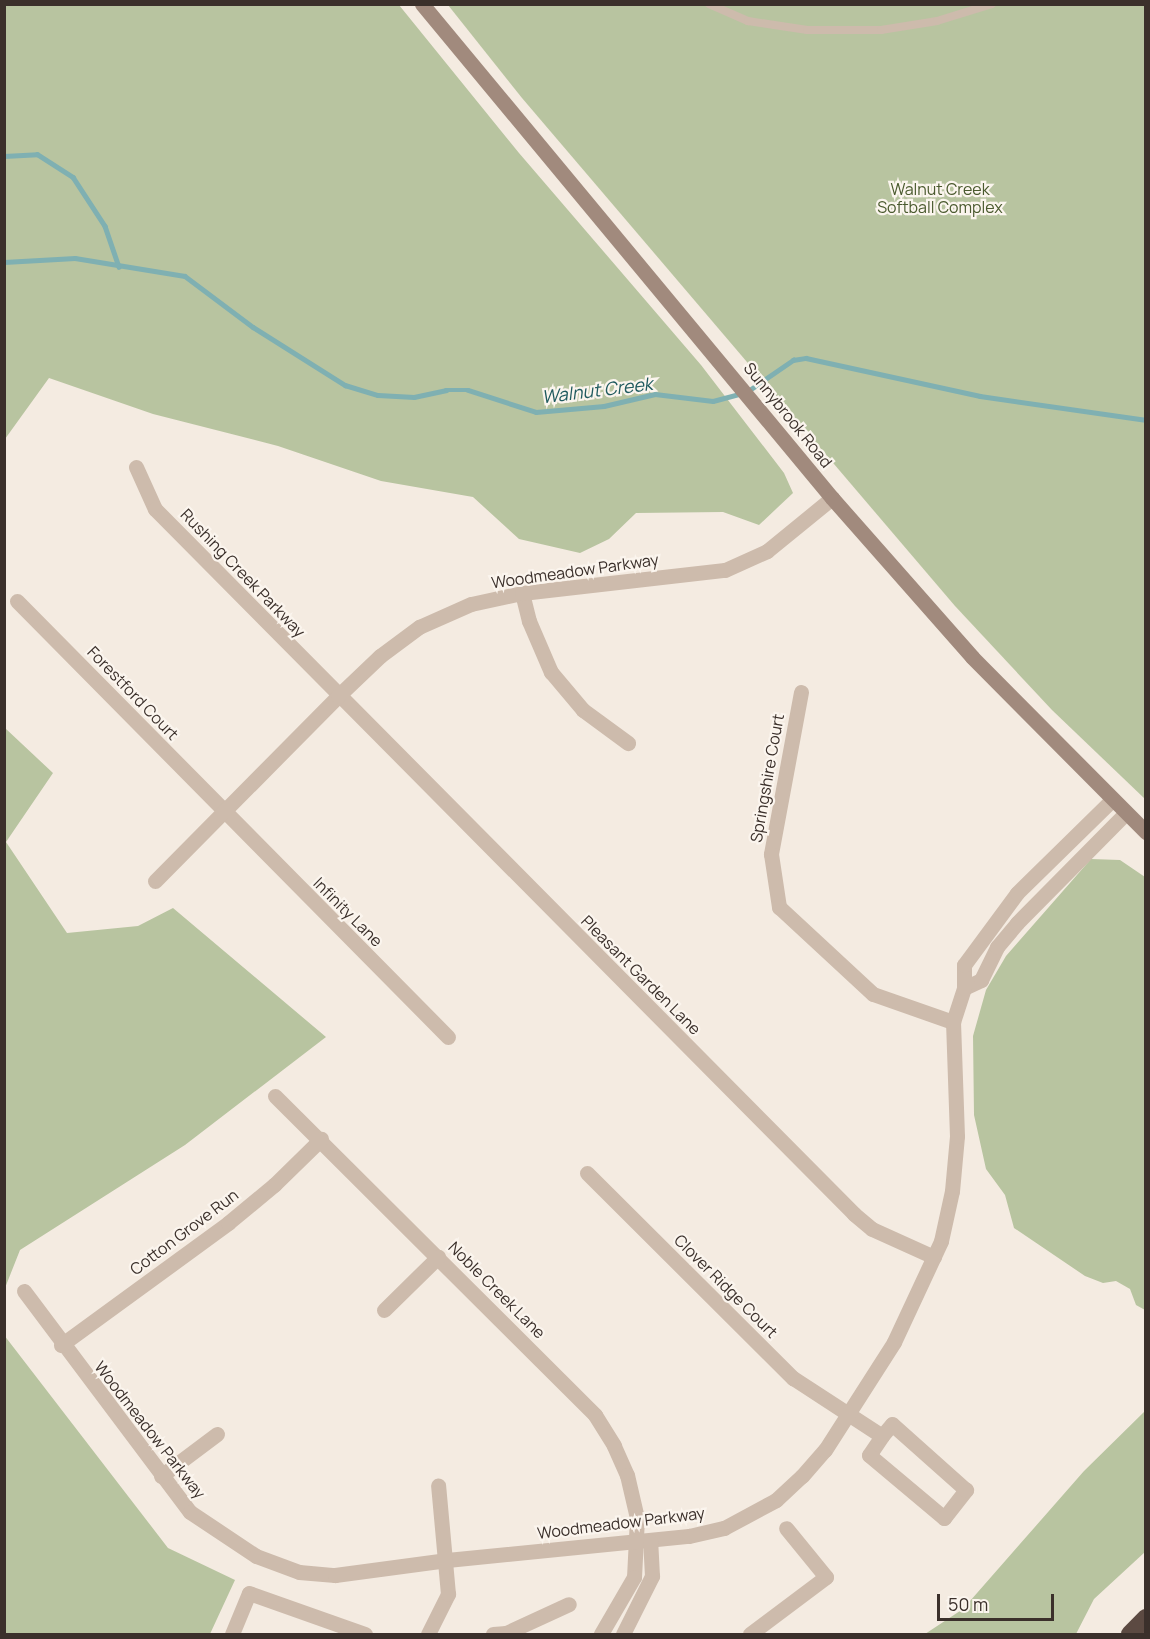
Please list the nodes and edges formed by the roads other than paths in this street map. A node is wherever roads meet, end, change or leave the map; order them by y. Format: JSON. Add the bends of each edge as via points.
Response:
{"nodes":[{"id":1,"x":422,"y":4,"type":"edge"},
{"id":2,"x":709,"y":4,"type":"edge"},
{"id":3,"x":992,"y":4,"type":"edge"},
{"id":4,"x":136,"y":466,"type":"dead end"},
{"id":5,"x":832,"y":498,"type":"junction"},
{"id":6,"x":522,"y":593,"type":"junction"},
{"id":7,"x":17,"y":601,"type":"dead end"},
{"id":8,"x":801,"y":692,"type":"dead end"},
{"id":9,"x":338,"y":696,"type":"junction"},
{"id":10,"x":628,"y":743,"type":"dead end"},
{"id":11,"x":1112,"y":800,"type":"junction"},
{"id":12,"x":224,"y":811,"type":"junction"},
{"id":13,"x":1126,"y":813,"type":"junction"},
{"id":14,"x":1146,"y":832,"type":"edge"},
{"id":15,"x":155,"y":881,"type":"dead end"},
{"id":16,"x":1017,"y":893,"type":"junction"},
{"id":17,"x":1031,"y":908,"type":"junction"},
{"id":18,"x":964,"y":988,"type":"junction"},
{"id":19,"x":953,"y":1022,"type":"junction"},
{"id":20,"x":448,"y":1037,"type":"dead end"},
{"id":21,"x":275,"y":1096,"type":"dead end"},
{"id":22,"x":321,"y":1139,"type":"junction"},
{"id":23,"x":587,"y":1173,"type":"dead end"},
{"id":24,"x":438,"y":1257,"type":"junction"},
{"id":25,"x":934,"y":1257,"type":"junction"},
{"id":26,"x":24,"y":1292,"type":"dead end"},
{"id":27,"x":384,"y":1310,"type":"dead end"},
{"id":28,"x":61,"y":1345,"type":"junction"},
{"id":29,"x":849,"y":1412,"type":"junction"},
{"id":30,"x":217,"y":1434,"type":"dead end"},
{"id":31,"x":882,"y":1436,"type":"junction"},
{"id":32,"x":161,"y":1476,"type":"junction"},
{"id":33,"x":438,"y":1485,"type":"dead end"},
{"id":34,"x":786,"y":1528,"type":"dead end"},
{"id":35,"x":643,"y":1542,"type":"junction"},
{"id":36,"x":447,"y":1560,"type":"junction"},
{"id":37,"x":569,"y":1604,"type":"dead end"},
{"id":38,"x":1146,"y":1618,"type":"edge"},
{"id":39,"x":359,"y":1634,"type":"edge"},
{"id":40,"x":429,"y":1634,"type":"edge"},
{"id":41,"x":232,"y":1635,"type":"edge"},
{"id":42,"x":365,"y":1635,"type":"edge"},
{"id":43,"x":414,"y":1635,"type":"edge"},
{"id":44,"x":493,"y":1635,"type":"edge"},
{"id":45,"x":601,"y":1635,"type":"edge"},
{"id":46,"x":623,"y":1635,"type":"edge"},
{"id":47,"x":750,"y":1635,"type":"edge"},
{"id":48,"x":1130,"y":1635,"type":"edge"}],
"edges":[{"from":1,"to":5,"type":"main road","name":"Sunnybrook Road"},
{"from":2,"to":3,"type":"lane","via":[[748,21],[807,30],[881,30],[937,21]]},
{"from":4,"to":9,"type":"street","name":"Rushing Creek Parkway","via":[[155,509]]},
{"from":5,"to":6,"type":"street","name":"Woodmeadow Parkway","via":[[767,551],[724,570]]},
{"from":5,"to":11,"type":"main road","name":"Sunnybrook Road","via":[[972,657]]},
{"from":6,"to":9,"type":"street","name":"Woodmeadow Parkway","via":[[471,604],[419,627],[380,656]]},
{"from":6,"to":10,"type":"street","via":[[529,621],[551,672],[583,710]]},
{"from":7,"to":12,"type":"street","name":"Forestford Court"},
{"from":8,"to":19,"type":"street","name":"Springshire Court","via":[[771,854],[779,907],[873,994]]},
{"from":9,"to":12,"type":"street","name":"Woodmeadow Parkway"},
{"from":9,"to":25,"type":"street","name":"Pleasant Garden Lane","via":[[854,1214],[873,1229]]},
{"from":11,"to":13,"type":"main road","name":"Sunnybrook Road"},
{"from":11,"to":16,"type":"street","name":"Woodmeadow Parkway"},
{"from":12,"to":15,"type":"street","name":"Woodmeadow Parkway"},
{"from":12,"to":20,"type":"street","name":"Infinity Lane"},
{"from":13,"to":14,"type":"main road","name":"Sunnybrook Road"},
{"from":13,"to":17,"type":"street"},
{"from":16,"to":17,"type":"street"},
{"from":16,"to":18,"type":"street","name":"Woodmeadow Parkway","via":[[964,965]]},
{"from":17,"to":18,"type":"street","via":[[997,947],[981,980]]},
{"from":18,"to":19,"type":"street","name":"Woodmeadow Parkway"},
{"from":19,"to":25,"type":"street","name":"Woodmeadow Parkway","via":[[957,1136],[952,1191]]},
{"from":21,"to":22,"type":"street","name":"Noble Creek Lane"},
{"from":22,"to":24,"type":"street","name":"Noble Creek Lane"},
{"from":22,"to":28,"type":"street","name":"Cotton Grove Run","via":[[228,1223]]},
{"from":23,"to":29,"type":"street","name":"Clover Ridge Court","via":[[793,1378]]},
{"from":24,"to":27,"type":"street"},
{"from":24,"to":35,"type":"street","name":"Noble Creek Lane","via":[[595,1415],[627,1475]]},
{"from":25,"to":29,"type":"street","name":"Woodmeadow Parkway","via":[[894,1342]]},
{"from":26,"to":28,"type":"street","name":"Woodmeadow Parkway"},
{"from":28,"to":32,"type":"street","name":"Woodmeadow Parkway"},
{"from":29,"to":31,"type":"street","name":"Clover Ridge Court"},
{"from":29,"to":35,"type":"street","name":"Woodmeadow Parkway","via":[[825,1450],[776,1500],[724,1528]]},
{"from":30,"to":32,"type":"street"},
{"from":31,"to":31,"type":"street","via":[[869,1455],[944,1518],[966,1490],[892,1424]]},
{"from":32,"to":36,"type":"street","name":"Woodmeadow Parkway","via":[[190,1512],[222,1537],[256,1556],[299,1572],[335,1575]]},
{"from":33,"to":36,"type":"street"},
{"from":34,"to":47,"type":"street","via":[[826,1577]]},
{"from":35,"to":36,"type":"street","name":"Woodmeadow Parkway"},
{"from":35,"to":45,"type":"street","via":[[634,1577]]},
{"from":35,"to":46,"type":"street","via":[[649,1585]]},
{"from":36,"to":40,"type":"street","via":[[448,1594]]},
{"from":37,"to":44,"type":"street","via":[[507,1633]]},
{"from":38,"to":48,"type":"highway"},
{"from":39,"to":41,"type":"street","via":[[249,1593]]},
{"from":39,"to":42,"type":"street"},
{"from":40,"to":43,"type":"street"}]}
